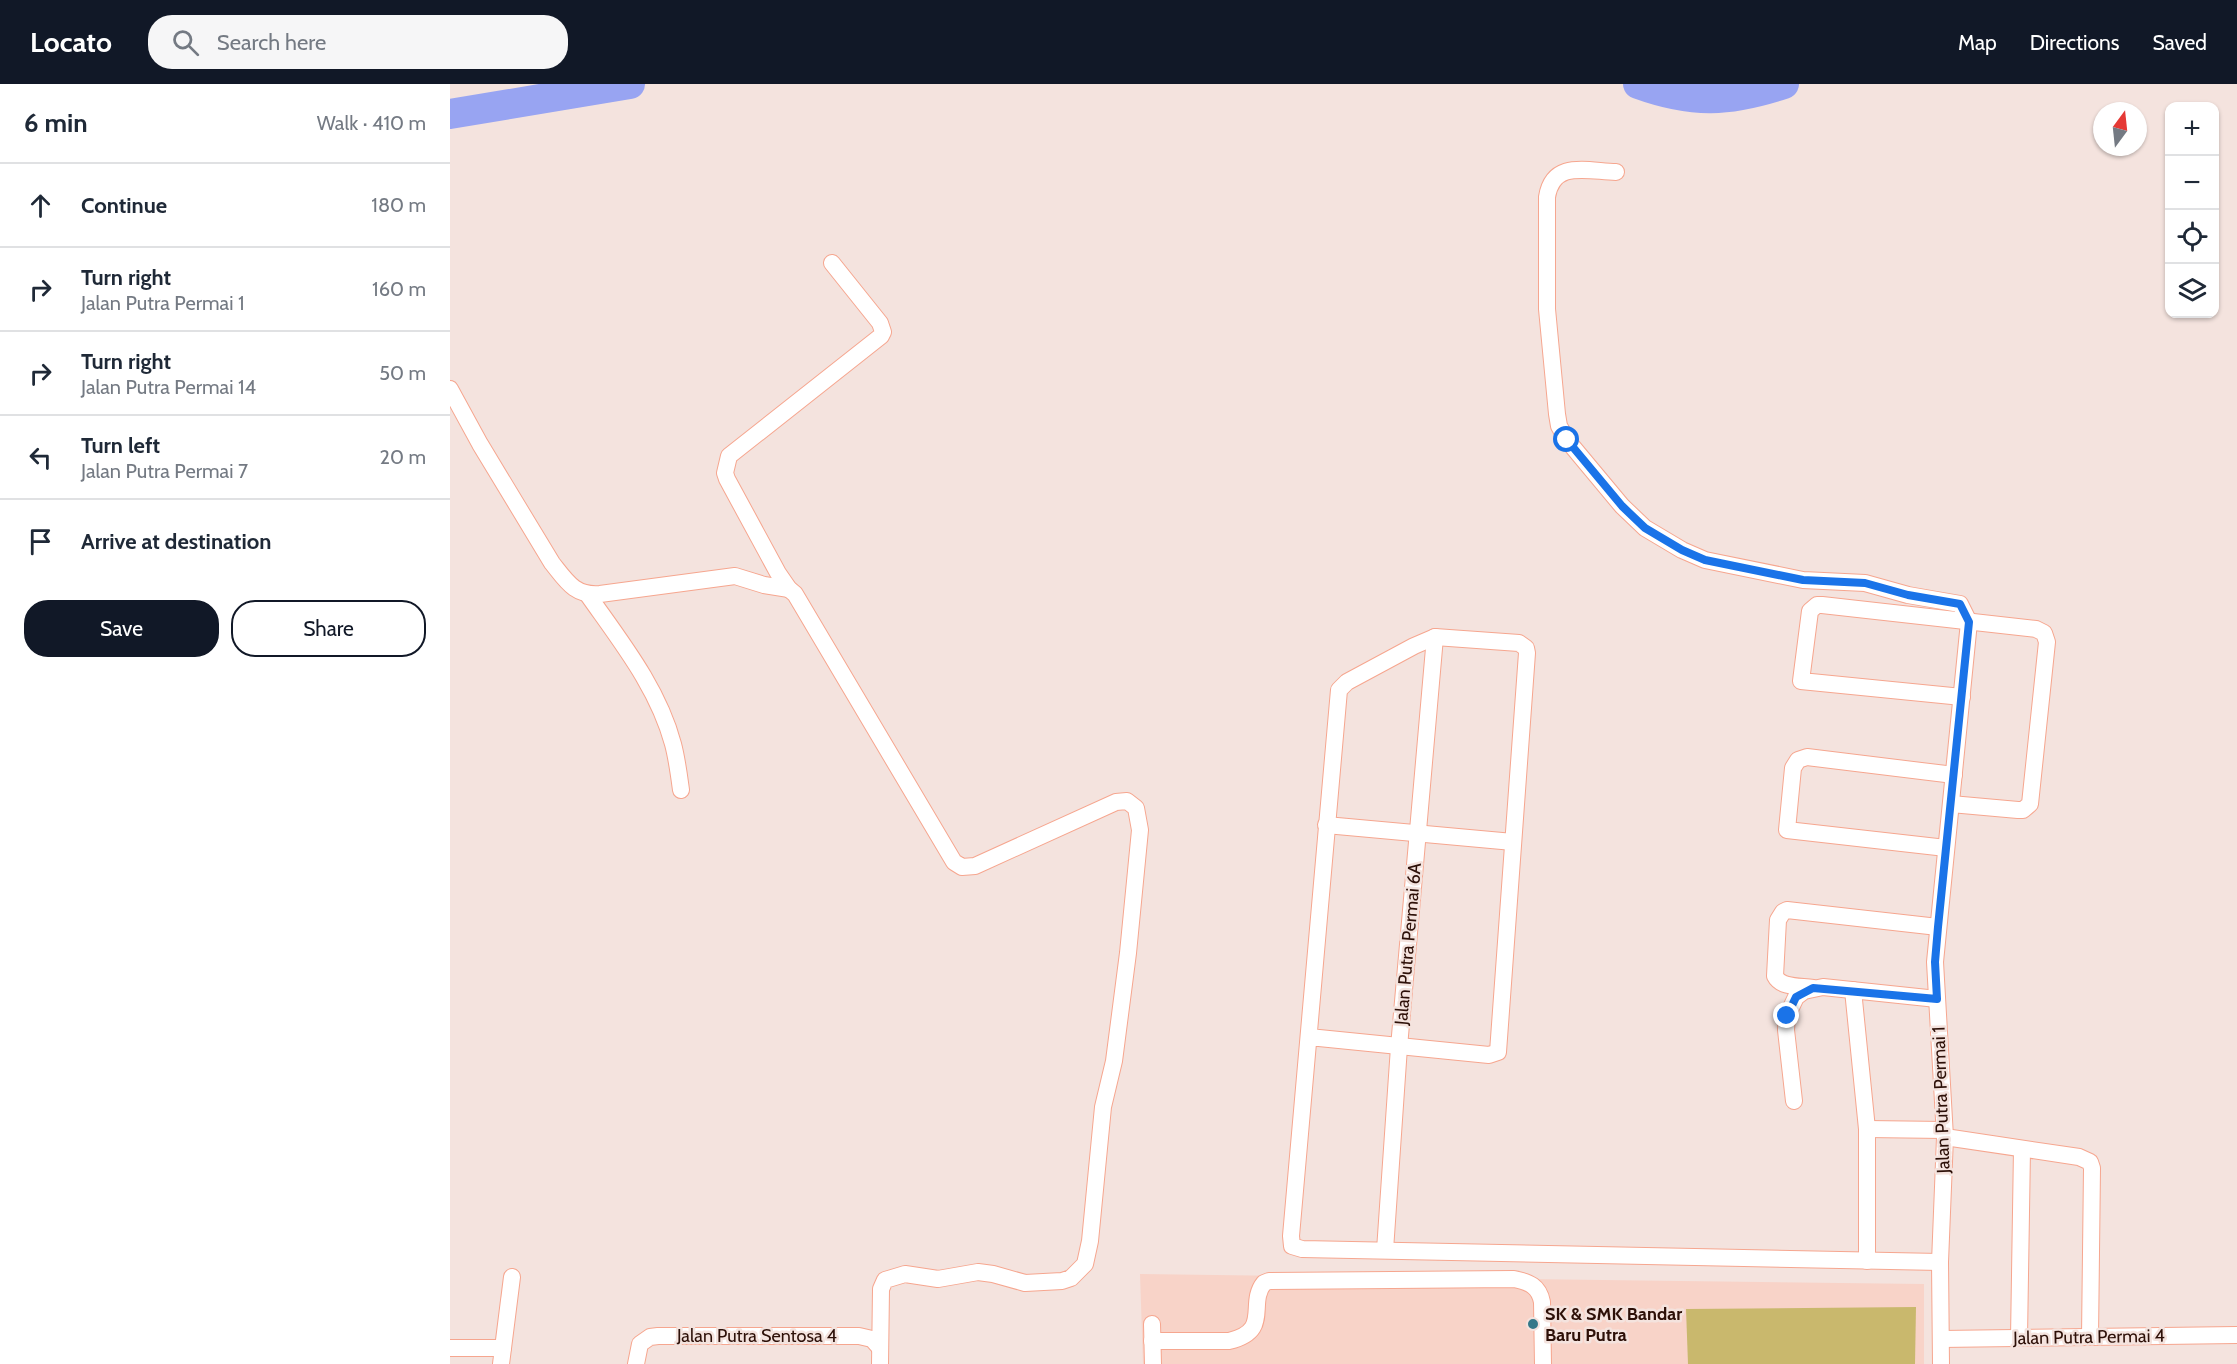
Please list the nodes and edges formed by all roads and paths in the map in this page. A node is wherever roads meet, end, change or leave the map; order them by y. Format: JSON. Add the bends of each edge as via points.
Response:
{"nodes":[{"id":1,"x":1616,"y":172,"type":"dead end"},
{"id":2,"x":832,"y":262,"type":"dead end"},
{"id":3,"x":450,"y":388,"type":"edge"},
{"id":4,"x":789,"y":589,"type":"junction"},
{"id":5,"x":588,"y":595,"type":"junction"},
{"id":6,"x":1969,"y":622,"type":"junction"},
{"id":7,"x":1435,"y":638,"type":"junction"},
{"id":8,"x":1962,"y":697,"type":"junction"},
{"id":9,"x":1954,"y":775,"type":"junction"},
{"id":10,"x":681,"y":790,"type":"dead end"},
{"id":11,"x":1951,"y":804,"type":"junction"},
{"id":12,"x":1326,"y":825,"type":"junction"},
{"id":13,"x":1417,"y":833,"type":"junction"},
{"id":14,"x":1513,"y":842,"type":"junction"},
{"id":15,"x":1946,"y":848,"type":"junction"},
{"id":16,"x":1938,"y":927,"type":"junction"},
{"id":17,"x":1808,"y":989,"type":"junction"},
{"id":18,"x":1853,"y":990,"type":"junction"},
{"id":19,"x":1937,"y":999,"type":"junction"},
{"id":20,"x":1309,"y":1037,"type":"junction"},
{"id":21,"x":1399,"y":1047,"type":"junction"},
{"id":22,"x":1794,"y":1101,"type":"dead end"},
{"id":23,"x":1867,"y":1130,"type":"junction"},
{"id":24,"x":1945,"y":1134,"type":"junction"},
{"id":25,"x":2022,"y":1149,"type":"junction"},
{"id":26,"x":1385,"y":1250,"type":"junction"},
{"id":27,"x":1868,"y":1261,"type":"junction"},
{"id":28,"x":1940,"y":1262,"type":"junction"},
{"id":29,"x":512,"y":1277,"type":"dead end"},
{"id":30,"x":1152,"y":1324,"type":"dead end"},
{"id":31,"x":2237,"y":1335,"type":"edge"},
{"id":32,"x":2090,"y":1337,"type":"junction"},
{"id":33,"x":2019,"y":1338,"type":"junction"},
{"id":34,"x":1941,"y":1339,"type":"junction"},
{"id":35,"x":1152,"y":1341,"type":"junction"},
{"id":36,"x":450,"y":1348,"type":"edge"},
{"id":37,"x":502,"y":1356,"type":"edge"},
{"id":38,"x":880,"y":1356,"type":"edge"},
{"id":39,"x":637,"y":1358,"type":"edge"},
{"id":40,"x":1153,"y":1364,"type":"edge"},
{"id":41,"x":1543,"y":1364,"type":"edge"},
{"id":42,"x":1941,"y":1364,"type":"edge"}],
"edges":[{"from":1,"to":6,"type":"street","via":[[1565,171],[1549,185],[1547,309],[1557,414],[1567,440],[1645,528],[1682,550],[1705,560],[1803,580],[1865,583],[1960,604]]},
{"from":2,"to":4,"type":"street","via":[[880,323],[881,336],[734,451],[726,464],[727,479]]},
{"from":3,"to":5,"type":"street","via":[[552,563],[573,588]]},
{"from":4,"to":5,"type":"street","via":[[735,576]]},
{"from":4,"to":38,"type":"street","via":[[959,866],[975,866],[1116,802],[1133,805],[1139,816],[1128,953],[1085,1263],[1071,1278],[1062,1281],[1024,1283],[978,1272],[938,1279],[914,1274],[890,1278],[881,1289]]},
{"from":5,"to":10,"type":"street","via":[[654,695],[673,744]]},
{"from":6,"to":8,"type":"street","name":"Jalan Putra Permai 1"},
{"from":6,"to":8,"type":"street","via":[[1817,605],[1808,616],[1801,681]]},
{"from":6,"to":11,"type":"street","via":[[2036,629],[2047,638],[2032,799],[2027,808],[2018,810]]},
{"from":7,"to":12,"type":"street","via":[[1357,676],[1339,690]]},
{"from":7,"to":13,"type":"street","name":"Jalan Putra Permai 6A"},
{"from":7,"to":14,"type":"street","via":[[1519,643],[1526,648]]},
{"from":8,"to":9,"type":"street","name":"Jalan Putra Permai 1"},
{"from":9,"to":11,"type":"street","name":"Jalan Putra Permai 1"},
{"from":9,"to":15,"type":"street","via":[[1802,758],[1793,768],[1787,830]]},
{"from":11,"to":15,"type":"street","name":"Jalan Putra Permai 1"},
{"from":12,"to":13,"type":"street"},
{"from":12,"to":20,"type":"street"},
{"from":13,"to":14,"type":"street"},
{"from":13,"to":21,"type":"street","name":"Jalan Putra Permai 6A"},
{"from":14,"to":21,"type":"street","via":[[1498,1052],[1489,1055]]},
{"from":15,"to":16,"type":"street","name":"Jalan Putra Permai 1"},
{"from":16,"to":17,"type":"street","via":[[1787,910],[1778,920],[1775,976],[1785,984]]},
{"from":16,"to":19,"type":"street","name":"Jalan Putra Permai 1"},
{"from":17,"to":18,"type":"street"},
{"from":17,"to":22,"type":"street","via":[[1796,997],[1787,1016]]},
{"from":18,"to":19,"type":"street"},
{"from":18,"to":23,"type":"street"},
{"from":19,"to":24,"type":"street","name":"Jalan Putra Permai 1"},
{"from":20,"to":21,"type":"street"},
{"from":20,"to":26,"type":"street","via":[[1292,1246]]},
{"from":21,"to":26,"type":"street","name":"Jalan Putra Permai 6A"},
{"from":23,"to":24,"type":"street"},
{"from":23,"to":27,"type":"street"},
{"from":24,"to":25,"type":"street"},
{"from":24,"to":28,"type":"street","name":"Jalan Putra Permai 1"},
{"from":25,"to":32,"type":"street","via":[[2079,1157],[2092,1168]]},
{"from":25,"to":33,"type":"street"},
{"from":26,"to":27,"type":"street"},
{"from":27,"to":28,"type":"street"},
{"from":28,"to":34,"type":"street","name":"Jalan Putra Permai 1"},
{"from":29,"to":37,"type":"street"},
{"from":30,"to":35,"type":"street"},
{"from":31,"to":32,"type":"street","name":"Jalan Putra Permai 4"},
{"from":32,"to":33,"type":"street","name":"Jalan Putra Permai 4"},
{"from":33,"to":34,"type":"street","name":"Jalan Putra Permai 4"},
{"from":34,"to":42,"type":"street","name":"Jalan Putra Permai 1"},
{"from":35,"to":40,"type":"street"},
{"from":35,"to":41,"type":"street","via":[[1239,1339],[1254,1325],[1261,1286],[1269,1281],[1514,1279],[1539,1292]]},
{"from":36,"to":37,"type":"street"},
{"from":38,"to":39,"type":"street","name":"Jalan Putra Sentosa 4","via":[[872,1339],[860,1336],[658,1336],[640,1344]]}]}
